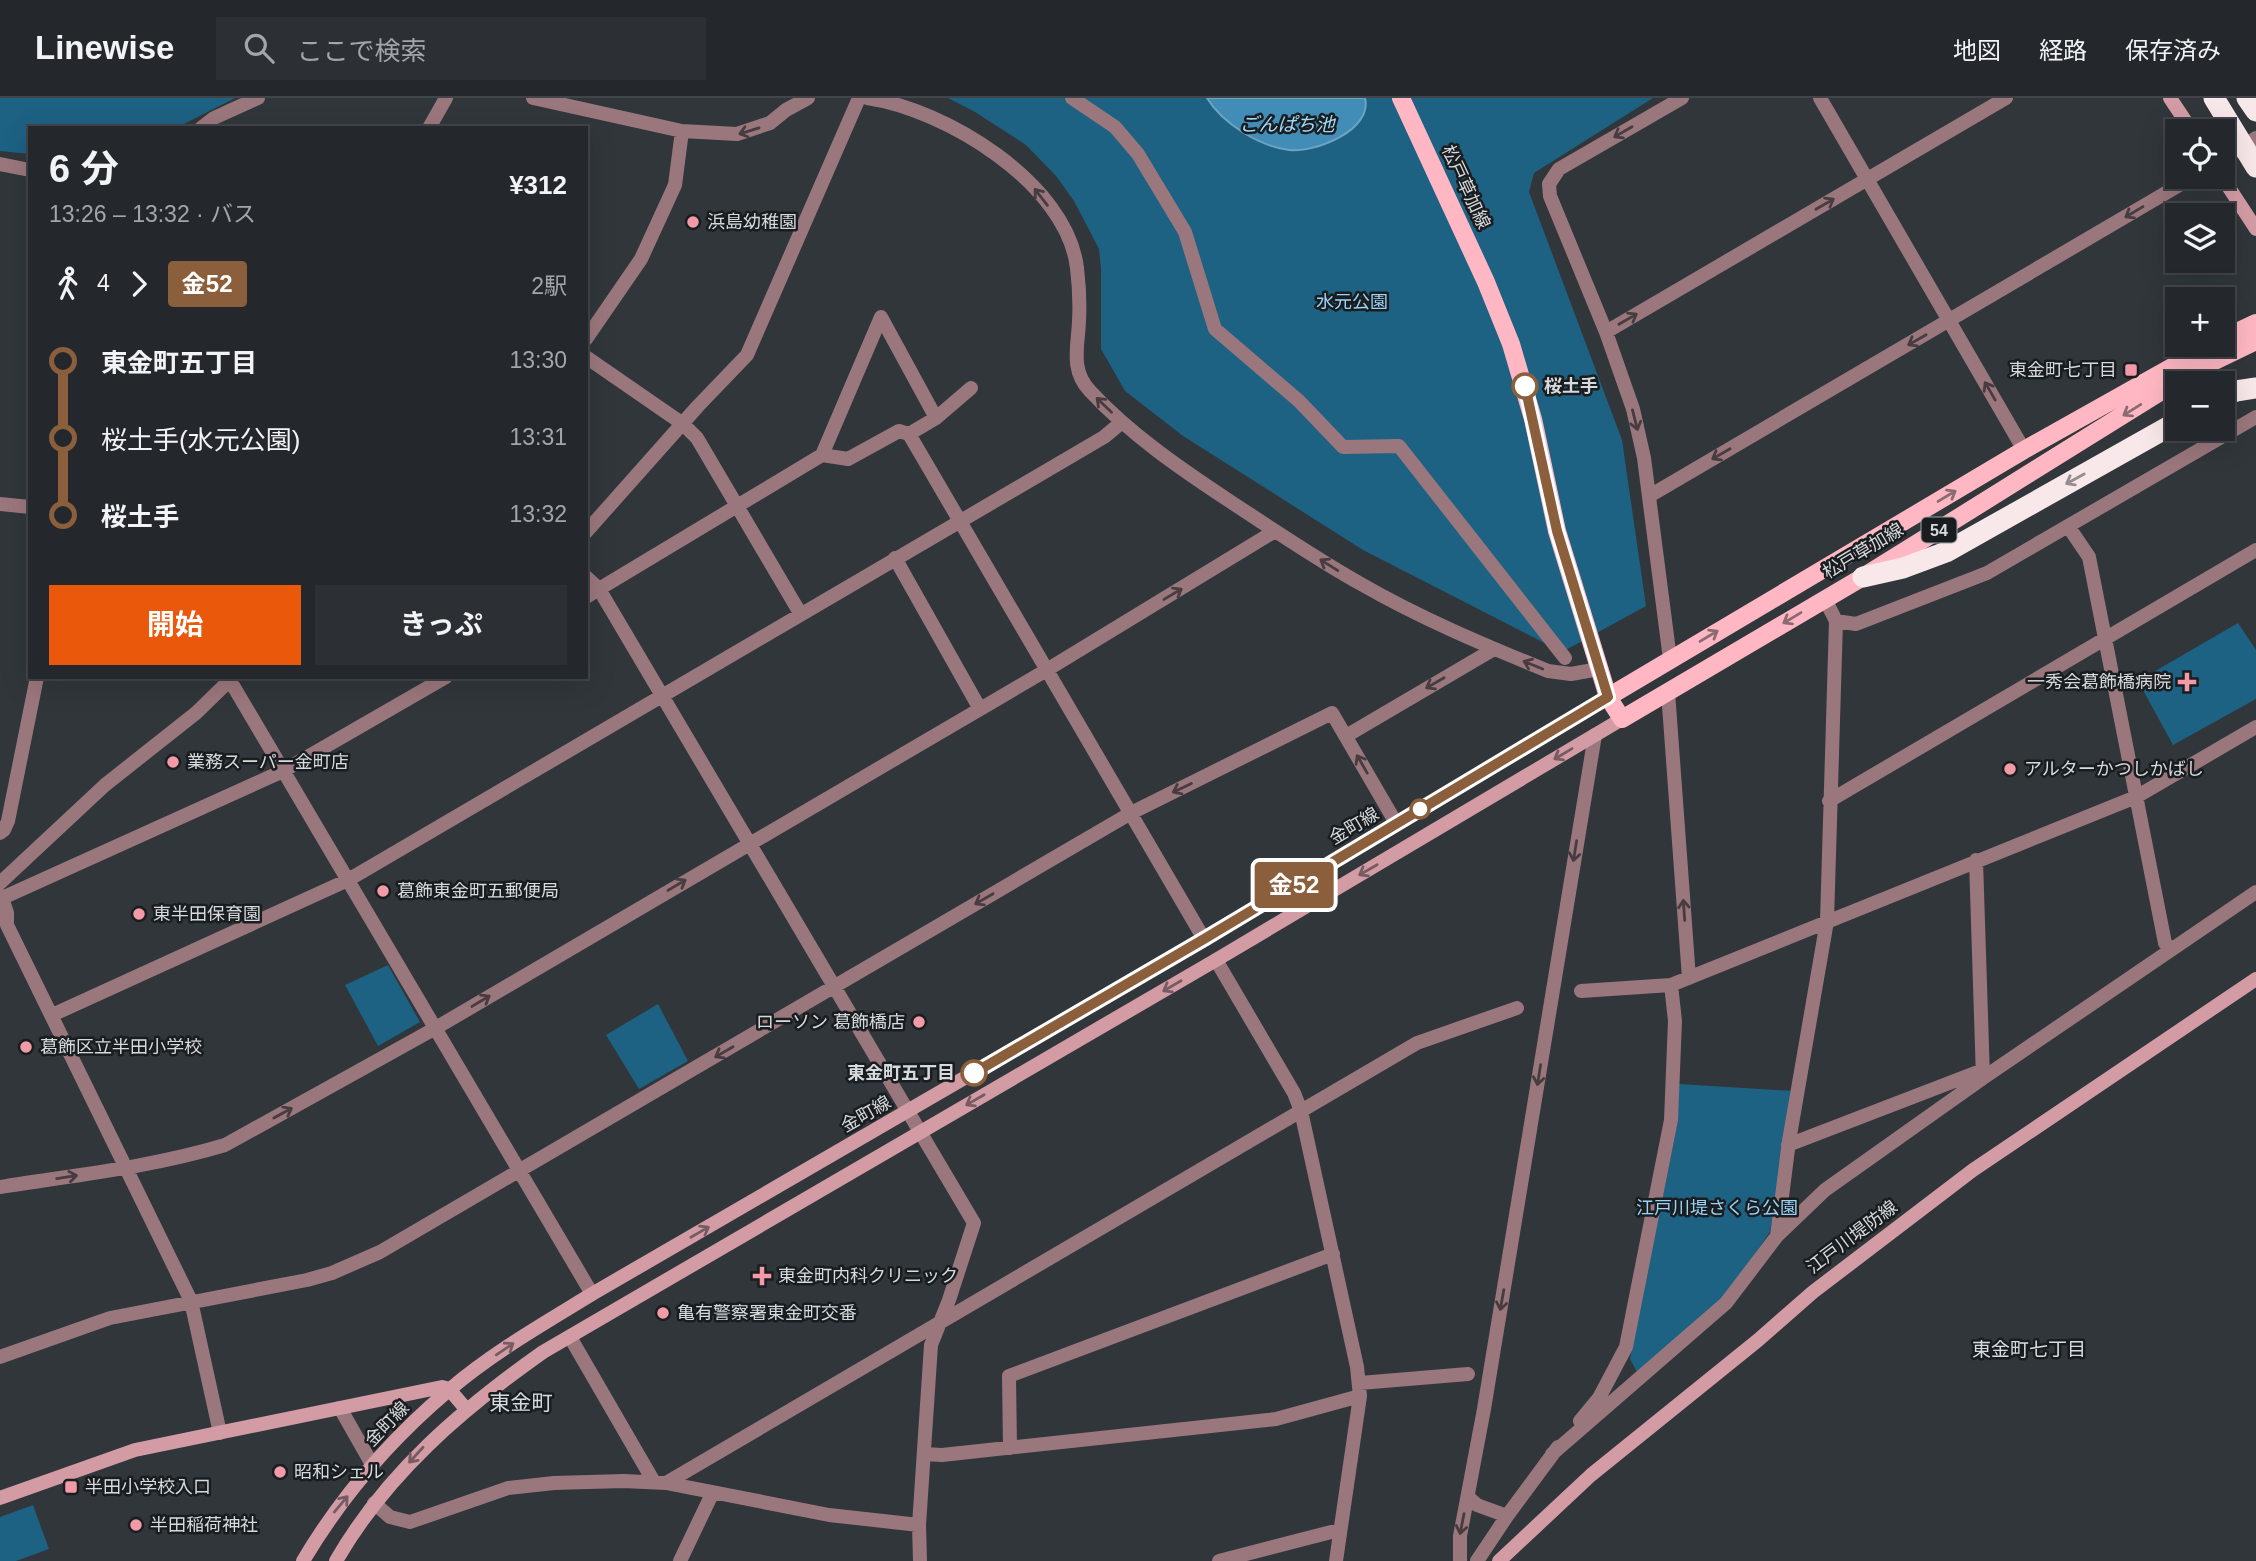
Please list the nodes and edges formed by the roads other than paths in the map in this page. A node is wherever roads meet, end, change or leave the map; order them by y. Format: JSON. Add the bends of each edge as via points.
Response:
{"nodes":[{"id":1,"x":258,"y":98,"type":"edge"},
{"id":2,"x":446,"y":98,"type":"edge"},
{"id":3,"x":533,"y":98,"type":"edge"},
{"id":4,"x":808,"y":98,"type":"edge"},
{"id":5,"x":859,"y":98,"type":"edge"},
{"id":6,"x":867,"y":98,"type":"edge"},
{"id":7,"x":1072,"y":98,"type":"edge"},
{"id":8,"x":1402,"y":98,"type":"edge"},
{"id":9,"x":1682,"y":98,"type":"edge"},
{"id":10,"x":1819,"y":98,"type":"edge"},
{"id":11,"x":2006,"y":98,"type":"edge"},
{"id":12,"x":2170,"y":98,"type":"edge"},
{"id":13,"x":2214,"y":98,"type":"edge"},
{"id":14,"x":2248,"y":98,"type":"edge"},
{"id":15,"x":2256,"y":111,"type":"edge"},
{"id":16,"x":2184,"y":119,"type":"edge"},
{"id":17,"x":204,"y":126,"type":"edge"},
{"id":18,"x":430,"y":126,"type":"edge"},
{"id":19,"x":682,"y":131,"type":"junction"},
{"id":20,"x":2256,"y":138,"type":"edge"},
{"id":21,"x":2235,"y":151,"type":"edge"},
{"id":22,"x":0,"y":164,"type":"edge"},
{"id":23,"x":2256,"y":167,"type":"edge"},
{"id":24,"x":28,"y":170,"type":"edge"},
{"id":25,"x":1867,"y":179,"type":"junction"},
{"id":26,"x":2173,"y":189,"type":"edge"},
{"id":27,"x":2230,"y":189,"type":"edge"},
{"id":28,"x":2256,"y":229,"type":"edge"},
{"id":29,"x":1950,"y":321,"type":"junction"},
{"id":30,"x":2256,"y":323,"type":"edge"},
{"id":31,"x":1606,"y":332,"type":"junction"},
{"id":32,"x":2235,"y":333,"type":"edge"},
{"id":33,"x":588,"y":336,"type":"edge"},
{"id":34,"x":2256,"y":341,"type":"edge"},
{"id":35,"x":2190,"y":357,"type":"edge"},
{"id":36,"x":588,"y":358,"type":"edge"},
{"id":37,"x":971,"y":388,"type":"dead end"},
{"id":38,"x":2256,"y":388,"type":"edge"},
{"id":39,"x":2235,"y":391,"type":"edge"},
{"id":40,"x":2256,"y":417,"type":"edge"},
{"id":41,"x":936,"y":418,"type":"junction"},
{"id":42,"x":1122,"y":422,"type":"junction"},
{"id":43,"x":683,"y":424,"type":"junction"},
{"id":44,"x":2165,"y":429,"type":"edge"},
{"id":45,"x":909,"y":434,"type":"junction"},
{"id":46,"x":2024,"y":450,"type":"junction"},
{"id":47,"x":822,"y":455,"type":"junction"},
{"id":48,"x":1651,"y":495,"type":"junction"},
{"id":49,"x":0,"y":504,"type":"edge"},
{"id":50,"x":736,"y":505,"type":"junction"},
{"id":51,"x":28,"y":507,"type":"edge"},
{"id":52,"x":960,"y":520,"type":"junction"},
{"id":53,"x":2068,"y":526,"type":"junction"},
{"id":54,"x":588,"y":531,"type":"edge"},
{"id":55,"x":1275,"y":531,"type":"junction"},
{"id":56,"x":2256,"y":550,"type":"edge"},
{"id":57,"x":895,"y":558,"type":"junction"},
{"id":58,"x":1863,"y":578,"type":"junction"},
{"id":59,"x":593,"y":593,"type":"edge"},
{"id":60,"x":1825,"y":599,"type":"junction"},
{"id":61,"x":800,"y":613,"type":"junction"},
{"id":62,"x":1836,"y":621,"type":"junction"},
{"id":63,"x":2106,"y":639,"type":"junction"},
{"id":64,"x":1494,"y":649,"type":"junction"},
{"id":65,"x":1565,"y":658,"type":"dead end"},
{"id":66,"x":1670,"y":659,"type":"junction"},
{"id":67,"x":1599,"y":669,"type":"junction"},
{"id":68,"x":1045,"y":671,"type":"junction"},
{"id":69,"x":229,"y":679,"type":"edge"},
{"id":70,"x":231,"y":679,"type":"edge"},
{"id":71,"x":443,"y":679,"type":"edge"},
{"id":72,"x":38,"y":680,"type":"edge"},
{"id":73,"x":1668,"y":692,"type":"junction"},
{"id":74,"x":664,"y":696,"type":"junction"},
{"id":75,"x":1608,"y":697,"type":"junction"},
{"id":76,"x":980,"y":709,"type":"junction"},
{"id":77,"x":1622,"y":719,"type":"junction"},
{"id":78,"x":2256,"y":727,"type":"edge"},
{"id":79,"x":1346,"y":736,"type":"junction"},
{"id":80,"x":1595,"y":736,"type":"junction"},
{"id":81,"x":283,"y":771,"type":"junction"},
{"id":82,"x":2136,"y":797,"type":"junction"},
{"id":83,"x":1829,"y":801,"type":"junction"},
{"id":84,"x":1131,"y":813,"type":"junction"},
{"id":85,"x":1396,"y":823,"type":"junction"},
{"id":86,"x":0,"y":834,"type":"edge"},
{"id":87,"x":749,"y":843,"type":"junction"},
{"id":88,"x":1976,"y":860,"type":"junction"},
{"id":89,"x":348,"y":880,"type":"junction"},
{"id":90,"x":0,"y":883,"type":"edge"},
{"id":91,"x":2256,"y":892,"type":"edge"},
{"id":92,"x":1,"y":897,"type":"edge"},
{"id":93,"x":1827,"y":921,"type":"junction"},
{"id":94,"x":1204,"y":939,"type":"junction"},
{"id":95,"x":2170,"y":949,"type":"junction"},
{"id":96,"x":1216,"y":960,"type":"junction"},
{"id":97,"x":1689,"y":978,"type":"junction"},
{"id":98,"x":2256,"y":979,"type":"edge"},
{"id":99,"x":1671,"y":985,"type":"junction"},
{"id":100,"x":833,"y":988,"type":"junction"},
{"id":101,"x":1581,"y":991,"type":"dead end"},
{"id":102,"x":1517,"y":1008,"type":"dead end"},
{"id":103,"x":52,"y":1015,"type":"junction"},
{"id":104,"x":435,"y":1029,"type":"junction"},
{"id":105,"x":1983,"y":1074,"type":"junction"},
{"id":106,"x":1301,"y":1111,"type":"junction"},
{"id":107,"x":907,"y":1112,"type":"junction"},
{"id":108,"x":920,"y":1133,"type":"junction"},
{"id":109,"x":1788,"y":1145,"type":"junction"},
{"id":110,"x":127,"y":1167,"type":"junction"},
{"id":111,"x":519,"y":1172,"type":"junction"},
{"id":112,"x":0,"y":1187,"type":"edge"},
{"id":113,"x":1777,"y":1236,"type":"junction"},
{"id":114,"x":1333,"y":1254,"type":"junction"},
{"id":115,"x":592,"y":1294,"type":"junction"},
{"id":116,"x":191,"y":1301,"type":"junction"},
{"id":117,"x":939,"y":1322,"type":"junction"},
{"id":118,"x":570,"y":1337,"type":"junction"},
{"id":119,"x":0,"y":1357,"type":"edge"},
{"id":120,"x":1468,"y":1374,"type":"dead end"},
{"id":121,"x":449,"y":1389,"type":"junction"},
{"id":122,"x":1360,"y":1390,"type":"junction"},
{"id":123,"x":340,"y":1408,"type":"junction"},
{"id":124,"x":466,"y":1409,"type":"junction"},
{"id":125,"x":220,"y":1433,"type":"junction"},
{"id":126,"x":1010,"y":1448,"type":"junction"},
{"id":127,"x":924,"y":1454,"type":"junction"},
{"id":128,"x":1552,"y":1454,"type":"junction"},
{"id":129,"x":373,"y":1466,"type":"junction"},
{"id":130,"x":660,"y":1483,"type":"junction"},
{"id":131,"x":712,"y":1494,"type":"junction"},
{"id":132,"x":1468,"y":1497,"type":"junction"},
{"id":133,"x":0,"y":1498,"type":"edge"},
{"id":134,"x":373,"y":1503,"type":"junction"},
{"id":135,"x":1507,"y":1516,"type":"junction"},
{"id":136,"x":919,"y":1525,"type":"junction"},
{"id":137,"x":1339,"y":1530,"type":"junction"},
{"id":138,"x":303,"y":1561,"type":"edge"},
{"id":139,"x":336,"y":1561,"type":"edge"},
{"id":140,"x":680,"y":1561,"type":"edge"},
{"id":141,"x":920,"y":1561,"type":"edge"},
{"id":142,"x":1220,"y":1561,"type":"edge"},
{"id":143,"x":1336,"y":1561,"type":"edge"},
{"id":144,"x":1460,"y":1561,"type":"edge"},
{"id":145,"x":1477,"y":1561,"type":"edge"},
{"id":146,"x":1499,"y":1561,"type":"edge"}],
"edges":[{"from":1,"to":17,"type":"street"},
{"from":2,"to":18,"type":"street"},
{"from":3,"to":19,"type":"street"},
{"from":4,"to":19,"type":"street","one_way":true,"via":[[771,123],[737,134]]},
{"from":5,"to":43,"type":"street","via":[[747,355]]},
{"from":42,"to":6,"type":"street","one_way":true,"via":[[1079,376],[1073,249],[1042,196],[1018,170],[951,126],[897,104]]},
{"from":7,"to":65,"type":"street","via":[[1115,127],[1138,154],[1185,232],[1215,329],[1299,401],[1343,447],[1399,446]]},
{"from":8,"to":67,"type":"main road","name":"松戸草加線","via":[[1511,344],[1557,531]]},
{"from":9,"to":31,"type":"street","one_way":true,"via":[[1559,169],[1549,184]]},
{"from":10,"to":25,"type":"street"},
{"from":11,"to":25,"type":"street"},
{"from":12,"to":16,"type":"main road"},
{"from":13,"to":23,"type":"highway","bridge":true},
{"from":14,"to":15,"type":"highway"},
{"from":19,"to":33,"type":"street","via":[[670,197],[641,258]]},
{"from":20,"to":21,"type":"street"},
{"from":22,"to":24,"type":"street"},
{"from":25,"to":29,"type":"street"},
{"from":31,"to":25,"type":"street","one_way":true},
{"from":26,"to":29,"type":"street","one_way":true},
{"from":27,"to":28,"type":"main road"},
{"from":46,"to":29,"type":"street","one_way":true},
{"from":29,"to":48,"type":"street","one_way":true},
{"from":30,"to":32,"type":"main road"},
{"from":31,"to":48,"type":"street","one_way":true,"via":[[1633,409]]},
{"from":34,"to":58,"type":"main road","name":"松戸草加線","number":"54","one_way":true,"via":[[2192,372]]},
{"from":35,"to":46,"type":"main road","name":"松戸草加線","number":"54"},
{"from":36,"to":43,"type":"street"},
{"from":37,"to":41,"type":"street"},
{"from":38,"to":39,"type":"highway"},
{"from":40,"to":53,"type":"street"},
{"from":41,"to":45,"type":"street"},
{"from":41,"to":47,"type":"street","via":[[881,317]]},
{"from":42,"to":52,"type":"street","via":[[1104,437]]},
{"from":42,"to":55,"type":"street","via":[[1172,463]]},
{"from":43,"to":50,"type":"street"},
{"from":43,"to":54,"type":"street"},
{"from":44,"to":58,"type":"highway","one_way":true,"via":[[1945,552]]},
{"from":45,"to":47,"type":"street","via":[[899,431],[848,459]]},
{"from":45,"to":52,"type":"street"},
{"from":66,"to":46,"type":"main road","name":"松戸草加線","number":"54","one_way":true},
{"from":47,"to":50,"type":"street"},
{"from":48,"to":66,"type":"street"},
{"from":49,"to":51,"type":"street"},
{"from":50,"to":59,"type":"street"},
{"from":50,"to":61,"type":"street"},
{"from":52,"to":57,"type":"street"},
{"from":52,"to":68,"type":"street"},
{"from":53,"to":62,"type":"street","via":[[1987,573],[1856,624]]},
{"from":53,"to":63,"type":"street","via":[[2089,557]]},
{"from":64,"to":55,"type":"street","one_way":true,"via":[[1360,584]]},
{"from":68,"to":55,"type":"street","one_way":true},
{"from":56,"to":63,"type":"street"},
{"from":57,"to":61,"type":"street"},
{"from":57,"to":76,"type":"street"},
{"from":58,"to":60,"type":"main road","name":"松戸草加線","number":"54"},
{"from":59,"to":74,"type":"street"},
{"from":60,"to":62,"type":"street"},
{"from":60,"to":73,"type":"main road","name":"松戸草加線","number":"54","one_way":true},
{"from":61,"to":74,"type":"street"},
{"from":62,"to":83,"type":"street"},
{"from":63,"to":82,"type":"street"},
{"from":63,"to":83,"type":"street"},
{"from":67,"to":64,"type":"street","one_way":true,"via":[[1557,673]]},
{"from":64,"to":79,"type":"street","one_way":true},
{"from":66,"to":75,"type":"main road","name":"松戸草加線","number":"54"},
{"from":67,"to":75,"type":"main road","name":"松戸草加線"},
{"from":68,"to":76,"type":"street"},
{"from":68,"to":84,"type":"street"},
{"from":69,"to":90,"type":"street"},
{"from":70,"to":81,"type":"street"},
{"from":71,"to":81,"type":"street"},
{"from":72,"to":86,"type":"street","via":[[8,821]]},
{"from":73,"to":77,"type":"main road","name":"松戸草加線","number":"54"},
{"from":97,"to":73,"type":"street","one_way":true},
{"from":74,"to":87,"type":"street"},
{"from":74,"to":89,"type":"street"},
{"from":75,"to":77,"type":"main road","name":"松戸草加線"},
{"from":75,"to":85,"type":"main road","name":"金町線"},
{"from":76,"to":87,"type":"street"},
{"from":77,"to":80,"type":"main road"},
{"from":78,"to":82,"type":"street"},
{"from":79,"to":84,"type":"street","one_way":true,"via":[[1332,713]]},
{"from":85,"to":79,"type":"street","one_way":true},
{"from":80,"to":96,"type":"main road","one_way":true},
{"from":80,"to":132,"type":"street","one_way":true},
{"from":81,"to":89,"type":"street"},
{"from":81,"to":92,"type":"street"},
{"from":82,"to":88,"type":"street"},
{"from":82,"to":95,"type":"street","via":[[2165,943]]},
{"from":83,"to":93,"type":"street"},
{"from":84,"to":94,"type":"street"},
{"from":84,"to":100,"type":"street","one_way":true},
{"from":85,"to":94,"type":"main road","name":"金町線"},
{"from":87,"to":100,"type":"street"},
{"from":104,"to":87,"type":"street","one_way":true},
{"from":88,"to":93,"type":"street"},
{"from":88,"to":105,"type":"street"},
{"from":89,"to":103,"type":"street"},
{"from":89,"to":104,"type":"street"},
{"from":91,"to":95,"type":"street"},
{"from":92,"to":103,"type":"street","via":[[7,925]]},
{"from":93,"to":97,"type":"street"},
{"from":93,"to":109,"type":"street"},
{"from":94,"to":107,"type":"main road","name":"金町線"},
{"from":95,"to":105,"type":"street"},
{"from":96,"to":106,"type":"street"},
{"from":96,"to":108,"type":"main road","one_way":true},
{"from":97,"to":99,"type":"street"},
{"from":98,"to":146,"type":"main road","name":"江戸川堤防線","via":[[1973,1170],[1867,1250],[1591,1475]]},
{"from":99,"to":101,"type":"street"},
{"from":99,"to":128,"type":"street","via":[[1675,1021],[1671,1120],[1626,1347],[1599,1398]]},
{"from":100,"to":107,"type":"street"},
{"from":100,"to":111,"type":"street","one_way":true},
{"from":102,"to":106,"type":"street","via":[[1417,1044]]},
{"from":103,"to":110,"type":"street"},
{"from":110,"to":104,"type":"street","one_way":true,"via":[[225,1145]]},
{"from":104,"to":111,"type":"street"},
{"from":105,"to":109,"type":"street"},
{"from":105,"to":113,"type":"street","via":[[1825,1190]]},
{"from":106,"to":114,"type":"street"},
{"from":106,"to":117,"type":"street"},
{"from":107,"to":108,"type":"street"},
{"from":115,"to":107,"type":"main road","name":"金町線","one_way":true},
{"from":108,"to":117,"type":"street","via":[[974,1223]]},
{"from":108,"to":118,"type":"main road"},
{"from":109,"to":113,"type":"street"},
{"from":112,"to":110,"type":"street","one_way":true},
{"from":110,"to":116,"type":"street"},
{"from":111,"to":115,"type":"street"},
{"from":111,"to":116,"type":"street","via":[[380,1252],[332,1273]]},
{"from":113,"to":128,"type":"street","via":[[1726,1303]]},
{"from":114,"to":122,"type":"street"},
{"from":114,"to":126,"type":"street","via":[[1009,1376]]},
{"from":121,"to":115,"type":"main road","name":"金町線","one_way":true},
{"from":116,"to":119,"type":"street","via":[[110,1318]]},
{"from":116,"to":125,"type":"street"},
{"from":117,"to":127,"type":"street","via":[[931,1345]]},
{"from":117,"to":130,"type":"street"},
{"from":118,"to":124,"type":"main road"},
{"from":118,"to":130,"type":"street"},
{"from":120,"to":122,"type":"street"},
{"from":121,"to":123,"type":"main road"},
{"from":121,"to":124,"type":"main road"},
{"from":121,"to":129,"type":"main road","name":"金町線"},
{"from":122,"to":126,"type":"street","via":[[1276,1419]]},
{"from":122,"to":137,"type":"street"},
{"from":123,"to":125,"type":"main road"},
{"from":123,"to":129,"type":"street"},
{"from":124,"to":134,"type":"main road","one_way":true,"via":[[426,1444]]},
{"from":125,"to":133,"type":"main road","via":[[135,1450]]},
{"from":126,"to":127,"type":"street"},
{"from":127,"to":136,"type":"street"},
{"from":128,"to":135,"type":"street"},
{"from":138,"to":129,"type":"main road","name":"金町線","one_way":true,"via":[[328,1520]]},
{"from":130,"to":131,"type":"street"},
{"from":130,"to":134,"type":"street","via":[[508,1488],[410,1522],[390,1517]]},
{"from":131,"to":136,"type":"street","via":[[828,1515]]},
{"from":131,"to":140,"type":"street"},
{"from":132,"to":135,"type":"street","via":[[1477,1506]]},
{"from":132,"to":144,"type":"street","one_way":true},
{"from":134,"to":139,"type":"main road"},
{"from":135,"to":145,"type":"street"},
{"from":136,"to":141,"type":"street"},
{"from":137,"to":142,"type":"street"},
{"from":137,"to":143,"type":"street"}]}
